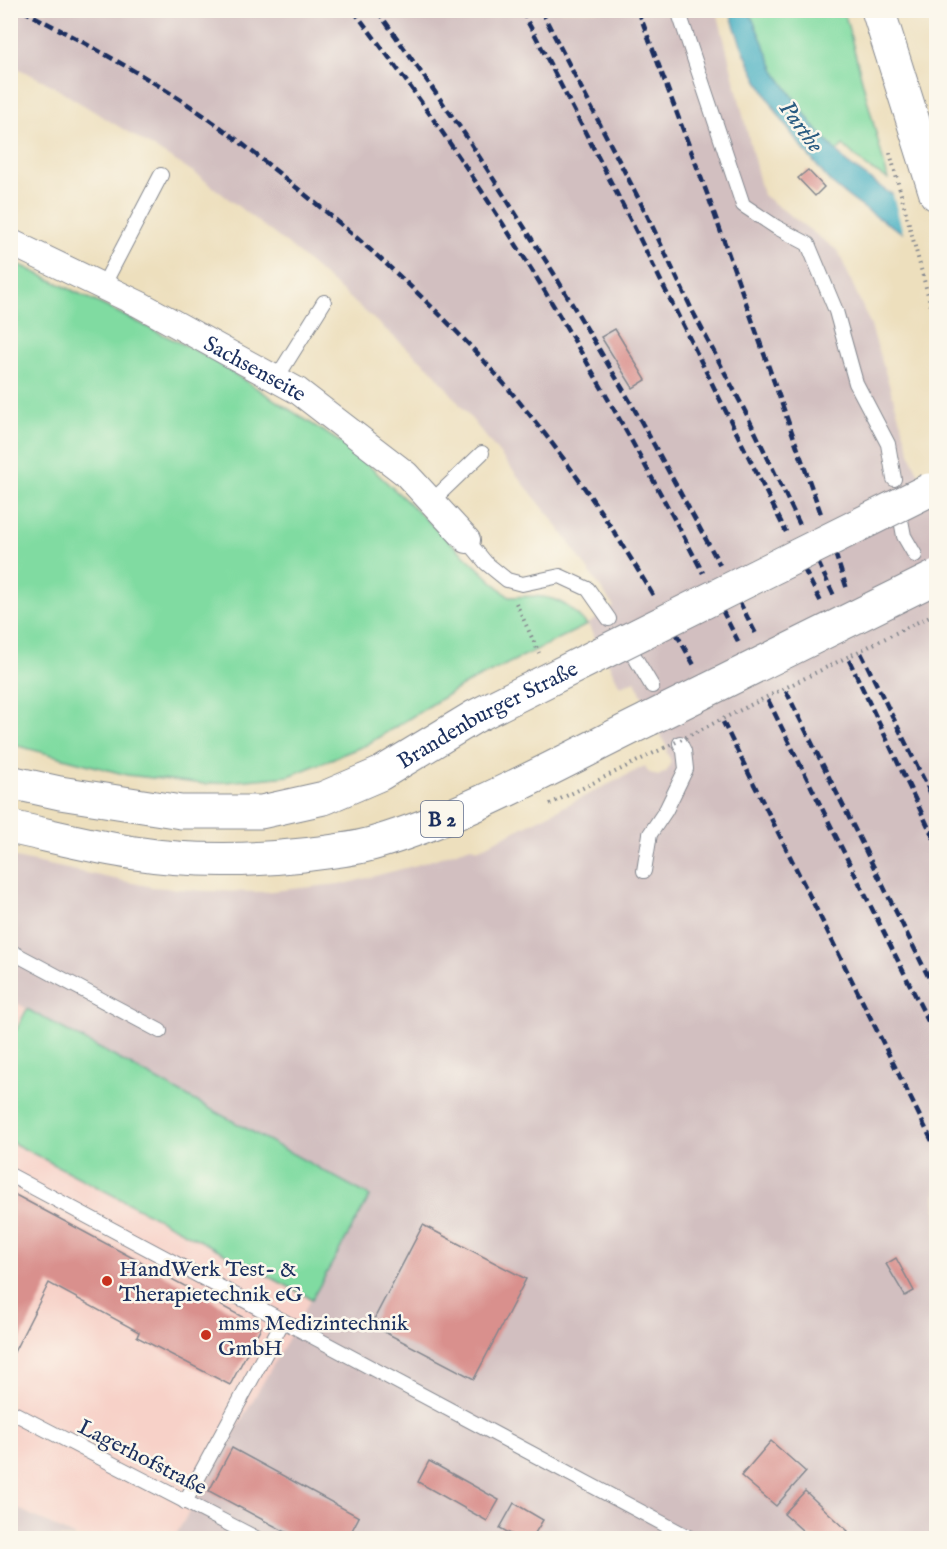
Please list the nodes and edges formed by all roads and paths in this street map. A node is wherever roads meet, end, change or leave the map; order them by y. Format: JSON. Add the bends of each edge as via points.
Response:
{"nodes":[{"id":1,"x":678,"y":10,"type":"edge"},
{"id":2,"x":878,"y":10,"type":"edge"},
{"id":3,"x":161,"y":174,"type":"dead end"},
{"id":4,"x":900,"y":187,"type":"dead end"},
{"id":5,"x":936,"y":194,"type":"edge"},
{"id":6,"x":10,"y":242,"type":"edge"},
{"id":7,"x":103,"y":286,"type":"junction"},
{"id":8,"x":324,"y":302,"type":"dead end"},
{"id":9,"x":936,"y":325,"type":"edge"},
{"id":10,"x":276,"y":379,"type":"junction"},
{"id":11,"x":482,"y":453,"type":"dead end"},
{"id":12,"x":894,"y":479,"type":"dead end"},
{"id":13,"x":933,"y":488,"type":"edge"},
{"id":14,"x":432,"y":501,"type":"junction"},
{"id":15,"x":901,"y":520,"type":"dead end"},
{"id":16,"x":467,"y":540,"type":"joint"},
{"id":17,"x":926,"y":566,"type":"edge"},
{"id":18,"x":513,"y":596,"type":"dead end"},
{"id":19,"x":936,"y":613,"type":"edge"},
{"id":20,"x":609,"y":619,"type":"dead end"},
{"id":21,"x":633,"y":654,"type":"dead end"},
{"id":22,"x":541,"y":659,"type":"dead end"},
{"id":23,"x":652,"y":686,"type":"dead end"},
{"id":24,"x":680,"y":743,"type":"dead end"},
{"id":25,"x":664,"y":748,"type":"dead end"},
{"id":26,"x":10,"y":782,"type":"edge"},
{"id":27,"x":10,"y":827,"type":"edge"},
{"id":28,"x":644,"y":871,"type":"dead end"},
{"id":29,"x":10,"y":951,"type":"edge"},
{"id":30,"x":160,"y":1031,"type":"dead end"},
{"id":31,"x":10,"y":1175,"type":"edge"},
{"id":32,"x":283,"y":1321,"type":"junction"},
{"id":33,"x":10,"y":1411,"type":"edge"},
{"id":34,"x":185,"y":1502,"type":"junction"},
{"id":35,"x":256,"y":1539,"type":"edge"},
{"id":36,"x":690,"y":1539,"type":"edge"}],
"edges":[{"from":1,"to":12,"type":"lane","via":[[743,205],[808,244],[836,311],[856,383],[888,444]]},
{"from":2,"to":5,"type":"main road"},
{"from":3,"to":7,"type":"lane"},
{"from":4,"to":9,"type":"path"},
{"from":6,"to":7,"type":"street","name":"Sachsenseite"},
{"from":7,"to":10,"type":"street","name":"Sachsenseite"},
{"from":8,"to":10,"type":"lane"},
{"from":10,"to":14,"type":"street","name":"Sachsenseite","via":[[298,391],[406,474]]},
{"from":11,"to":14,"type":"lane"},
{"from":13,"to":26,"type":"main road","name":"Brandenburger Straße","bridge":true,"via":[[474,717],[380,774],[324,798],[261,812],[181,812]]},
{"from":14,"to":16,"type":"street","name":"Sachsenseite"},
{"from":15,"to":17,"type":"lane","via":[[904,536]]},
{"from":16,"to":20,"type":"lane","via":[[507,580],[522,584],[560,576],[588,589]]},
{"from":17,"to":27,"type":"main road","number":"B 2","bridge":true,"via":[[649,719],[509,789],[440,820],[373,843],[323,853],[230,860],[136,853]]},
{"from":18,"to":22,"type":"path"},
{"from":19,"to":25,"type":"path","bridge":true},
{"from":21,"to":23,"type":"lane"},
{"from":24,"to":28,"type":"lane","via":[[686,769],[650,834]]},
{"from":29,"to":30,"type":"lane"},
{"from":31,"to":32,"type":"lane"},
{"from":32,"to":34,"type":"lane"},
{"from":32,"to":36,"type":"lane"},
{"from":33,"to":34,"type":"lane","name":"Lagerhofstraße"},
{"from":34,"to":35,"type":"lane","name":"Lagerhofstraße"}]}
